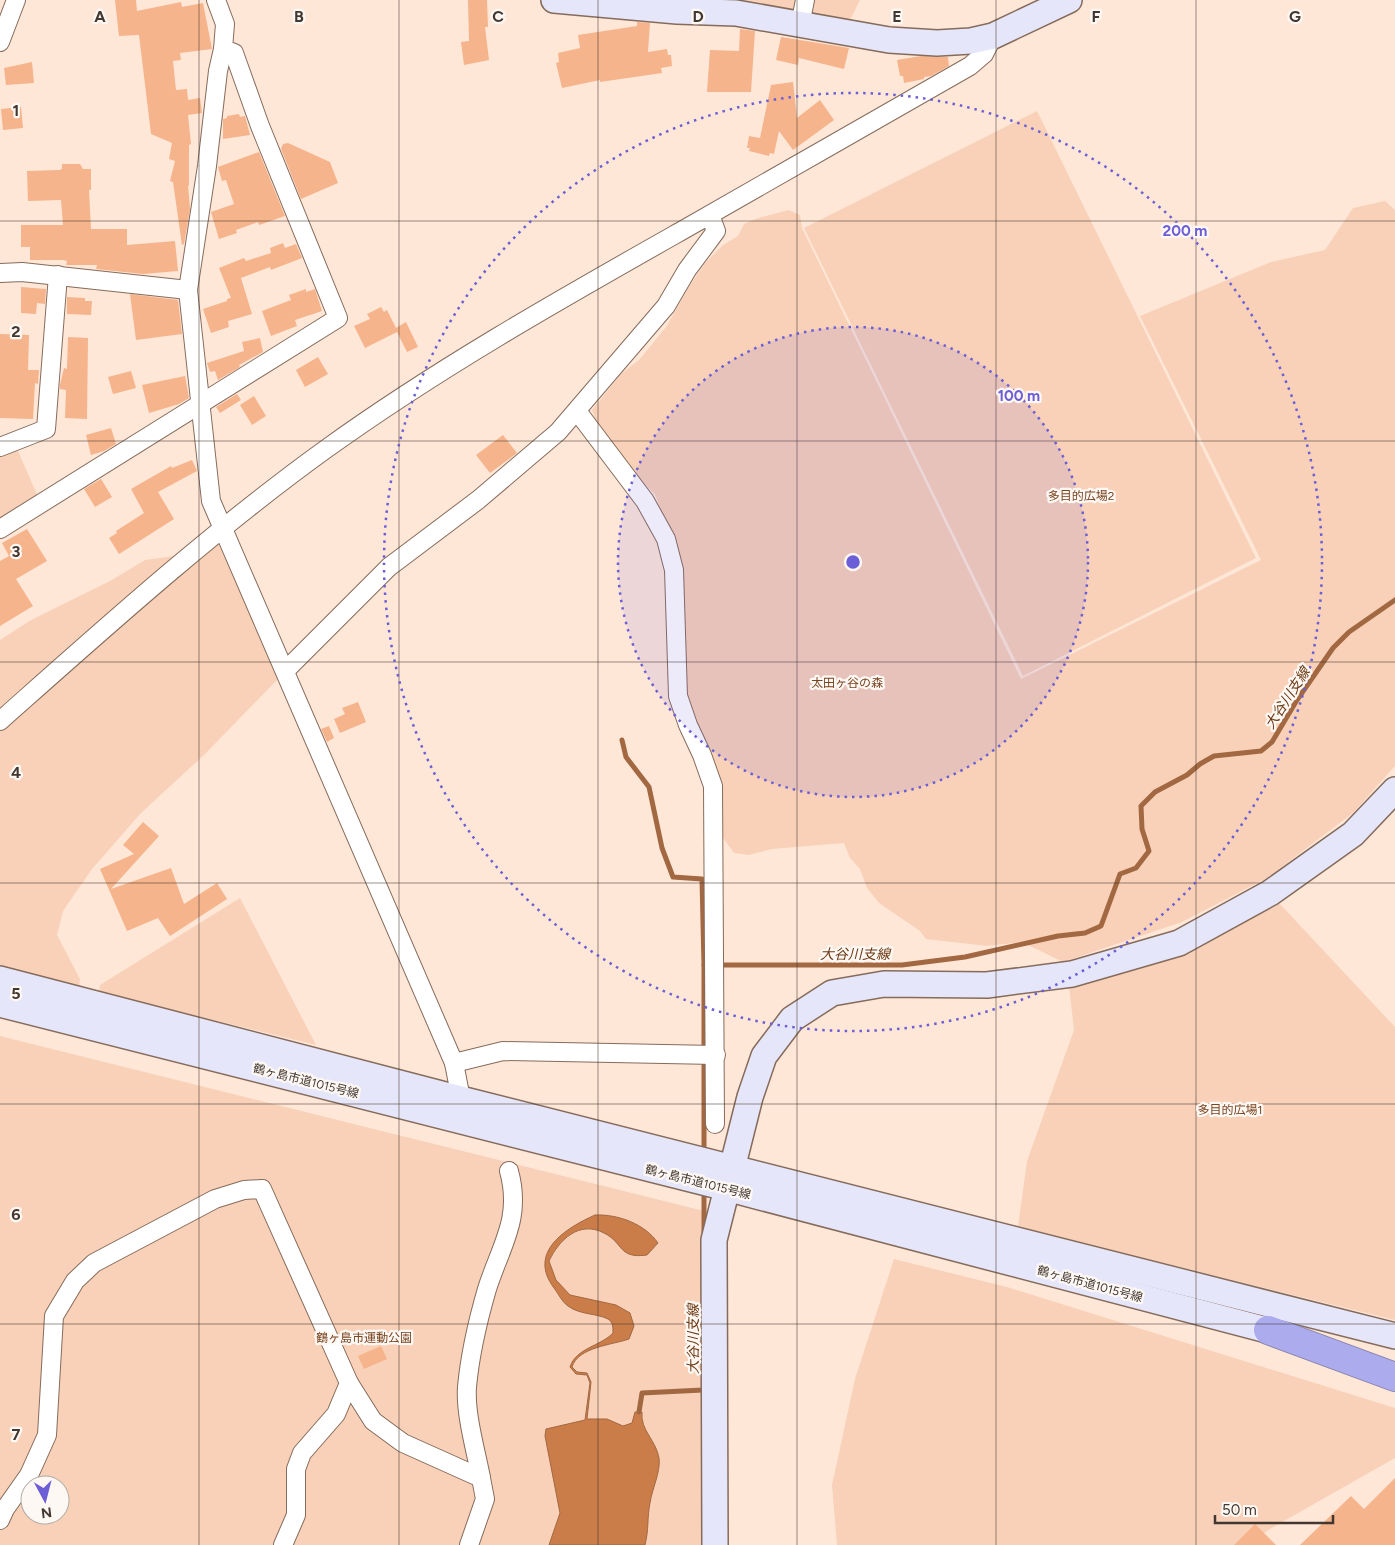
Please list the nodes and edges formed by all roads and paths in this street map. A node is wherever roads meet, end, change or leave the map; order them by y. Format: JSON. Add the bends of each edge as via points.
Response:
{"nodes":[{"id":1,"x":16,"y":0,"type":"edge"},
{"id":2,"x":216,"y":0,"type":"edge"},
{"id":3,"x":554,"y":0,"type":"edge"},
{"id":4,"x":805,"y":0,"type":"edge"},
{"id":5,"x":1069,"y":0,"type":"edge"},
{"id":6,"x":676,"y":6,"type":"edge"},
{"id":7,"x":800,"y":24,"type":"junction"},
{"id":8,"x":993,"y":36,"type":"junction"},
{"id":9,"x":0,"y":42,"type":"edge"},
{"id":10,"x":223,"y":49,"type":"junction"},
{"id":11,"x":710,"y":215,"type":"junction"},
{"id":12,"x":0,"y":273,"type":"edge"},
{"id":13,"x":58,"y":275,"type":"junction"},
{"id":14,"x":188,"y":290,"type":"junction"},
{"id":15,"x":201,"y":403,"type":"junction"},
{"id":16,"x":576,"y":411,"type":"junction"},
{"id":17,"x":0,"y":447,"type":"edge"},
{"id":18,"x":0,"y":528,"type":"edge"},
{"id":19,"x":223,"y":528,"type":"junction"},
{"id":20,"x":285,"y":671,"type":"junction"},
{"id":21,"x":0,"y":721,"type":"edge"},
{"id":22,"x":1395,"y":790,"type":"edge"},
{"id":23,"x":0,"y":979,"type":"edge"},
{"id":24,"x":0,"y":1004,"type":"edge"},
{"id":25,"x":716,"y":1055,"type":"junction"},
{"id":26,"x":454,"y":1063,"type":"junction"},
{"id":27,"x":461,"y":1100,"type":"junction"},
{"id":28,"x":715,"y":1124,"type":"dead end"},
{"id":29,"x":509,"y":1171,"type":"dead end"},
{"id":30,"x":728,"y":1178,"type":"junction"},
{"id":31,"x":1268,"y":1330,"type":"junction"},
{"id":32,"x":1395,"y":1336,"type":"edge"},
{"id":33,"x":1395,"y":1365,"type":"edge"},
{"id":34,"x":1395,"y":1377,"type":"edge"},
{"id":35,"x":349,"y":1383,"type":"junction"},
{"id":36,"x":481,"y":1478,"type":"junction"},
{"id":37,"x":0,"y":1520,"type":"edge"},
{"id":38,"x":283,"y":1545,"type":"edge"},
{"id":39,"x":469,"y":1545,"type":"edge"},
{"id":40,"x":715,"y":1545,"type":"edge"}],
"edges":[{"from":1,"to":9,"type":"street"},
{"from":2,"to":10,"type":"street","via":[[225,24]]},
{"from":3,"to":6,"type":"street"},
{"from":4,"to":7,"type":"street"},
{"from":5,"to":8,"type":"street"},
{"from":6,"to":7,"type":"street"},
{"from":7,"to":8,"type":"street","via":[[890,40],[937,43]]},
{"from":8,"to":11,"type":"street","via":[[984,54],[970,66]]},
{"from":10,"to":14,"type":"street"},
{"from":10,"to":15,"type":"street","via":[[234,53],[338,318]]},
{"from":11,"to":16,"type":"street","via":[[716,231],[666,306]]},
{"from":11,"to":19,"type":"street","via":[[510,329],[416,388],[327,449]]},
{"from":12,"to":13,"type":"street"},
{"from":13,"to":14,"type":"street"},
{"from":13,"to":17,"type":"street","via":[[46,428]]},
{"from":14,"to":15,"type":"street"},
{"from":15,"to":18,"type":"street"},
{"from":15,"to":19,"type":"street","via":[[212,501]]},
{"from":16,"to":20,"type":"street","via":[[558,432],[478,500],[389,568]]},
{"from":16,"to":25,"type":"street","via":[[645,502],[666,539],[674,570],[678,696],[713,786]]},
{"from":19,"to":20,"type":"street"},
{"from":19,"to":21,"type":"street","via":[[122,612]]},
{"from":20,"to":26,"type":"street"},
{"from":22,"to":30,"type":"street","via":[[1345,840],[1270,893],[1179,943],[1072,974],[986,985],[884,984],[832,993],[792,1019],[764,1056]]},
{"from":23,"to":27,"type":"street","name":"鶴ヶ島市道1015号線"},
{"from":24,"to":30,"type":"street","name":"鶴ヶ島市道1015号線"},
{"from":25,"to":26,"type":"street","via":[[503,1052]]},
{"from":25,"to":28,"type":"street"},
{"from":26,"to":27,"type":"street"},
{"from":27,"to":30,"type":"street","name":"鶴ヶ島市道1015号線"},
{"from":29,"to":36,"type":"street","via":[[515,1192],[512,1221],[476,1331],[467,1388]]},
{"from":30,"to":31,"type":"street","name":"鶴ヶ島市道1015号線"},
{"from":30,"to":32,"type":"street","name":"鶴ヶ島市道1015号線"},
{"from":30,"to":40,"type":"street","via":[[714,1240]]},
{"from":31,"to":33,"type":"street","name":"鶴ヶ島市道1015号線"},
{"from":31,"to":34,"type":"highway"},
{"from":35,"to":36,"type":"street","via":[[373,1421],[403,1443]]},
{"from":35,"to":37,"type":"street","via":[[262,1189],[244,1190],[215,1199],[94,1263],[75,1280],[54,1316],[47,1435],[29,1476]]},
{"from":35,"to":38,"type":"street","via":[[336,1414],[302,1453],[296,1470],[296,1515]]},
{"from":36,"to":39,"type":"street","via":[[485,1499]]}]}
